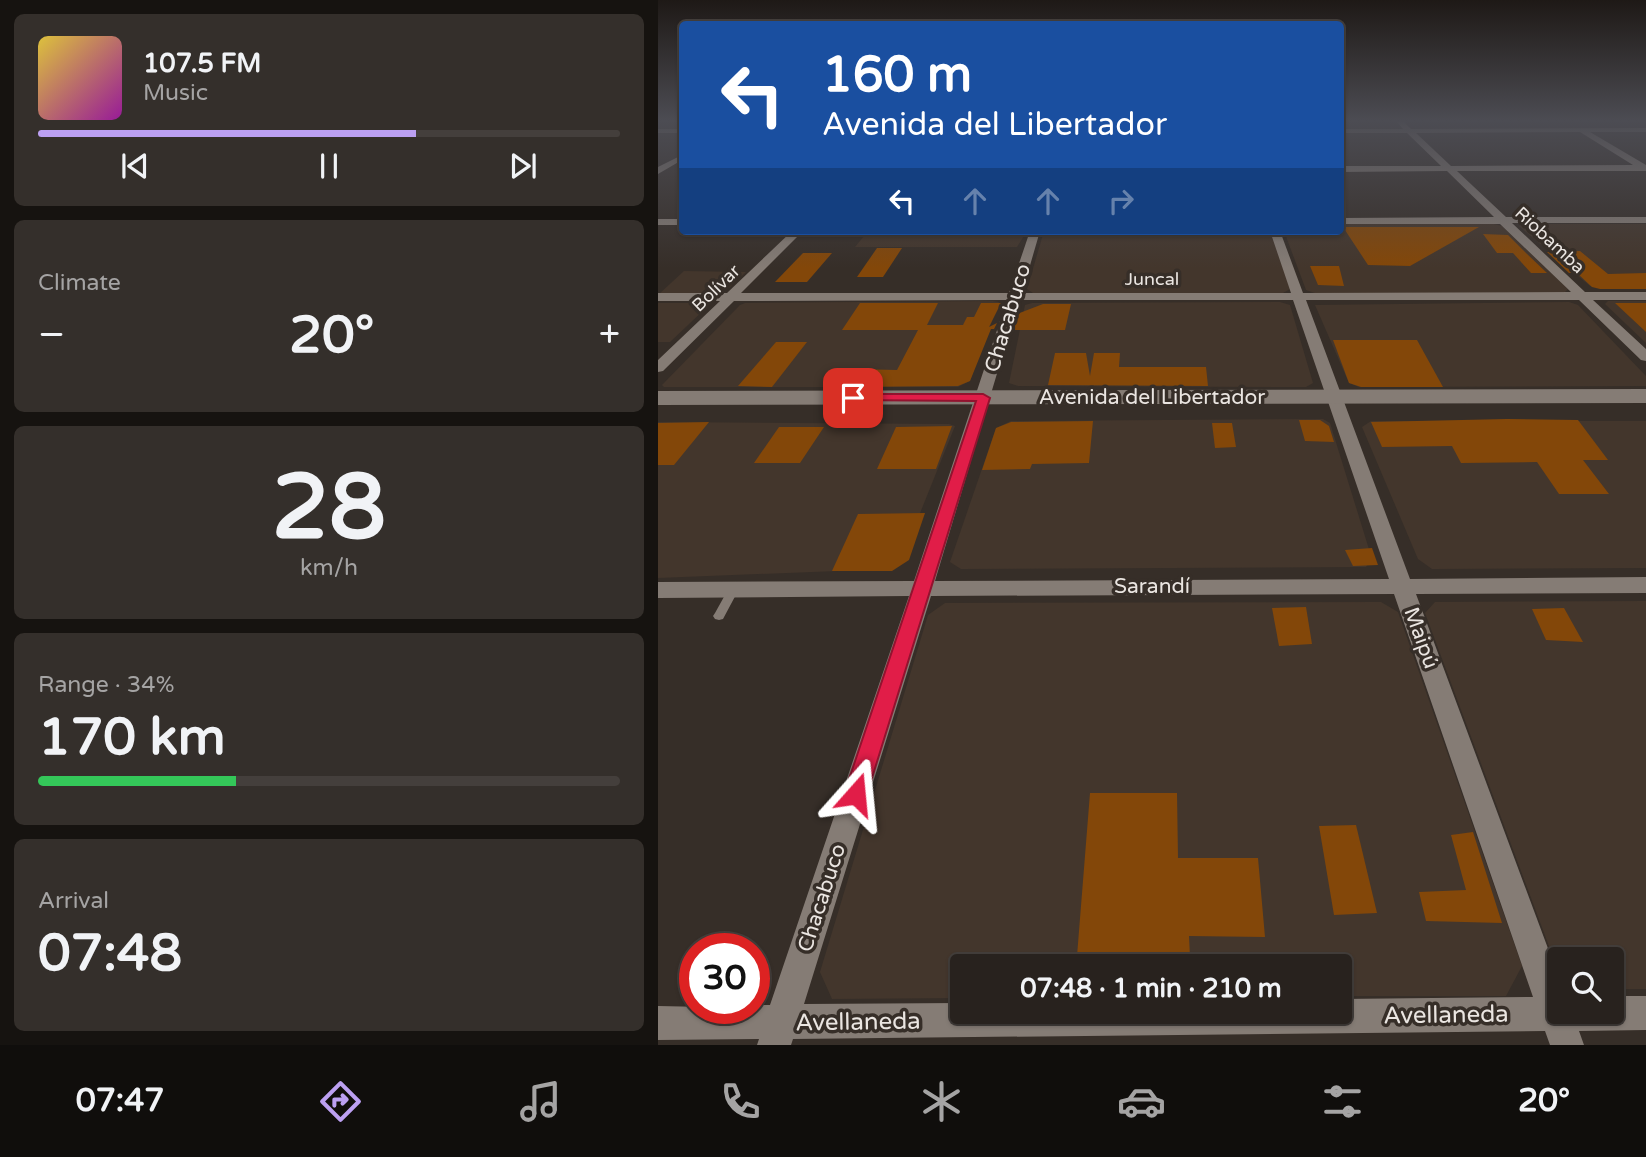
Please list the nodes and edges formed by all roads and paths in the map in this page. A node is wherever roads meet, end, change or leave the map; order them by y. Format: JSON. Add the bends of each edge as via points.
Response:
{"nodes":[{"id":1,"x":659,"y":170,"type":"edge"},
{"id":2,"x":679,"y":170,"type":"edge"},
{"id":3,"x":1450,"y":170,"type":"edge"},
{"id":4,"x":1646,"y":220,"type":"edge"},
{"id":5,"x":1344,"y":221,"type":"edge"},
{"id":6,"x":1504,"y":221,"type":"junction"},
{"id":7,"x":658,"y":222,"type":"edge"},
{"id":8,"x":679,"y":222,"type":"edge"},
{"id":9,"x":794,"y":235,"type":"edge"},
{"id":10,"x":1034,"y":235,"type":"edge"},
{"id":11,"x":1276,"y":235,"type":"edge"},
{"id":12,"x":1015,"y":296,"type":"junction"},
{"id":13,"x":1583,"y":296,"type":"junction"},
{"id":14,"x":1646,"y":296,"type":"edge"},
{"id":15,"x":658,"y":297,"type":"edge"},
{"id":16,"x":733,"y":297,"type":"junction"},
{"id":17,"x":1298,"y":297,"type":"junction"},
{"id":18,"x":1646,"y":357,"type":"edge"},
{"id":19,"x":658,"y":368,"type":"edge"},
{"id":20,"x":1646,"y":396,"type":"edge"},
{"id":21,"x":658,"y":398,"type":"edge"},
{"id":22,"x":1336,"y":404,"type":"junction"},
{"id":23,"x":981,"y":405,"type":"junction"},
{"id":24,"x":1646,"y":410,"type":"edge"},
{"id":25,"x":658,"y":414,"type":"edge"},
{"id":26,"x":1646,"y":585,"type":"edge"},
{"id":27,"x":1403,"y":587,"type":"junction"},
{"id":28,"x":734,"y":589,"type":"junction"},
{"id":29,"x":658,"y":590,"type":"edge"},
{"id":30,"x":922,"y":590,"type":"junction"},
{"id":31,"x":719,"y":616,"type":"dead end"},
{"id":32,"x":1646,"y":1013,"type":"edge"},
{"id":33,"x":658,"y":1023,"type":"edge"},
{"id":34,"x":1562,"y":1029,"type":"edge"},
{"id":35,"x":777,"y":1034,"type":"edge"}],
"edges":[{"from":1,"to":2,"type":"street"},
{"from":3,"to":6,"type":"street","name":"Riobamba"},
{"from":4,"to":6,"type":"street"},
{"from":5,"to":6,"type":"street"},
{"from":6,"to":13,"type":"street","name":"Riobamba"},
{"from":7,"to":8,"type":"street"},
{"from":9,"to":16,"type":"street","name":"Bolívar"},
{"from":10,"to":12,"type":"street","name":"Chacabuco"},
{"from":11,"to":17,"type":"street","name":"Maipú"},
{"from":12,"to":16,"type":"street","name":"Juncal"},
{"from":12,"to":17,"type":"street","name":"Juncal"},
{"from":12,"to":23,"type":"street","name":"Chacabuco"},
{"from":13,"to":14,"type":"street","name":"Juncal"},
{"from":13,"to":17,"type":"street","name":"Juncal"},
{"from":13,"to":18,"type":"street","name":"Riobamba"},
{"from":15,"to":16,"type":"street","name":"Juncal"},
{"from":16,"to":19,"type":"street","name":"Bolívar"},
{"from":17,"to":22,"type":"street","name":"Maipú"},
{"from":20,"to":22,"type":"main road","name":"Avenida del Libertador"},
{"from":21,"to":23,"type":"main road","name":"Avenida del Libertador"},
{"from":22,"to":23,"type":"main road","name":"Avenida del Libertador"},
{"from":22,"to":24,"type":"main road","name":"Avenida del Libertador"},
{"from":22,"to":27,"type":"street","name":"Maipú"},
{"from":23,"to":25,"type":"main road","name":"Avenida del Libertador"},
{"from":23,"to":30,"type":"street","name":"Chacabuco"},
{"from":26,"to":27,"type":"street","name":"Sarandí"},
{"from":27,"to":30,"type":"street","name":"Sarandí"},
{"from":27,"to":34,"type":"street","name":"Maipú"},
{"from":28,"to":29,"type":"street","name":"Sarandí"},
{"from":28,"to":30,"type":"street","name":"Sarandí"},
{"from":28,"to":31,"type":"lane"},
{"from":30,"to":35,"type":"street","name":"Chacabuco"},
{"from":32,"to":34,"type":"street","name":"Avellaneda"},
{"from":33,"to":35,"type":"street","name":"Avellaneda"},
{"from":34,"to":35,"type":"street","name":"Avellaneda"}]}
